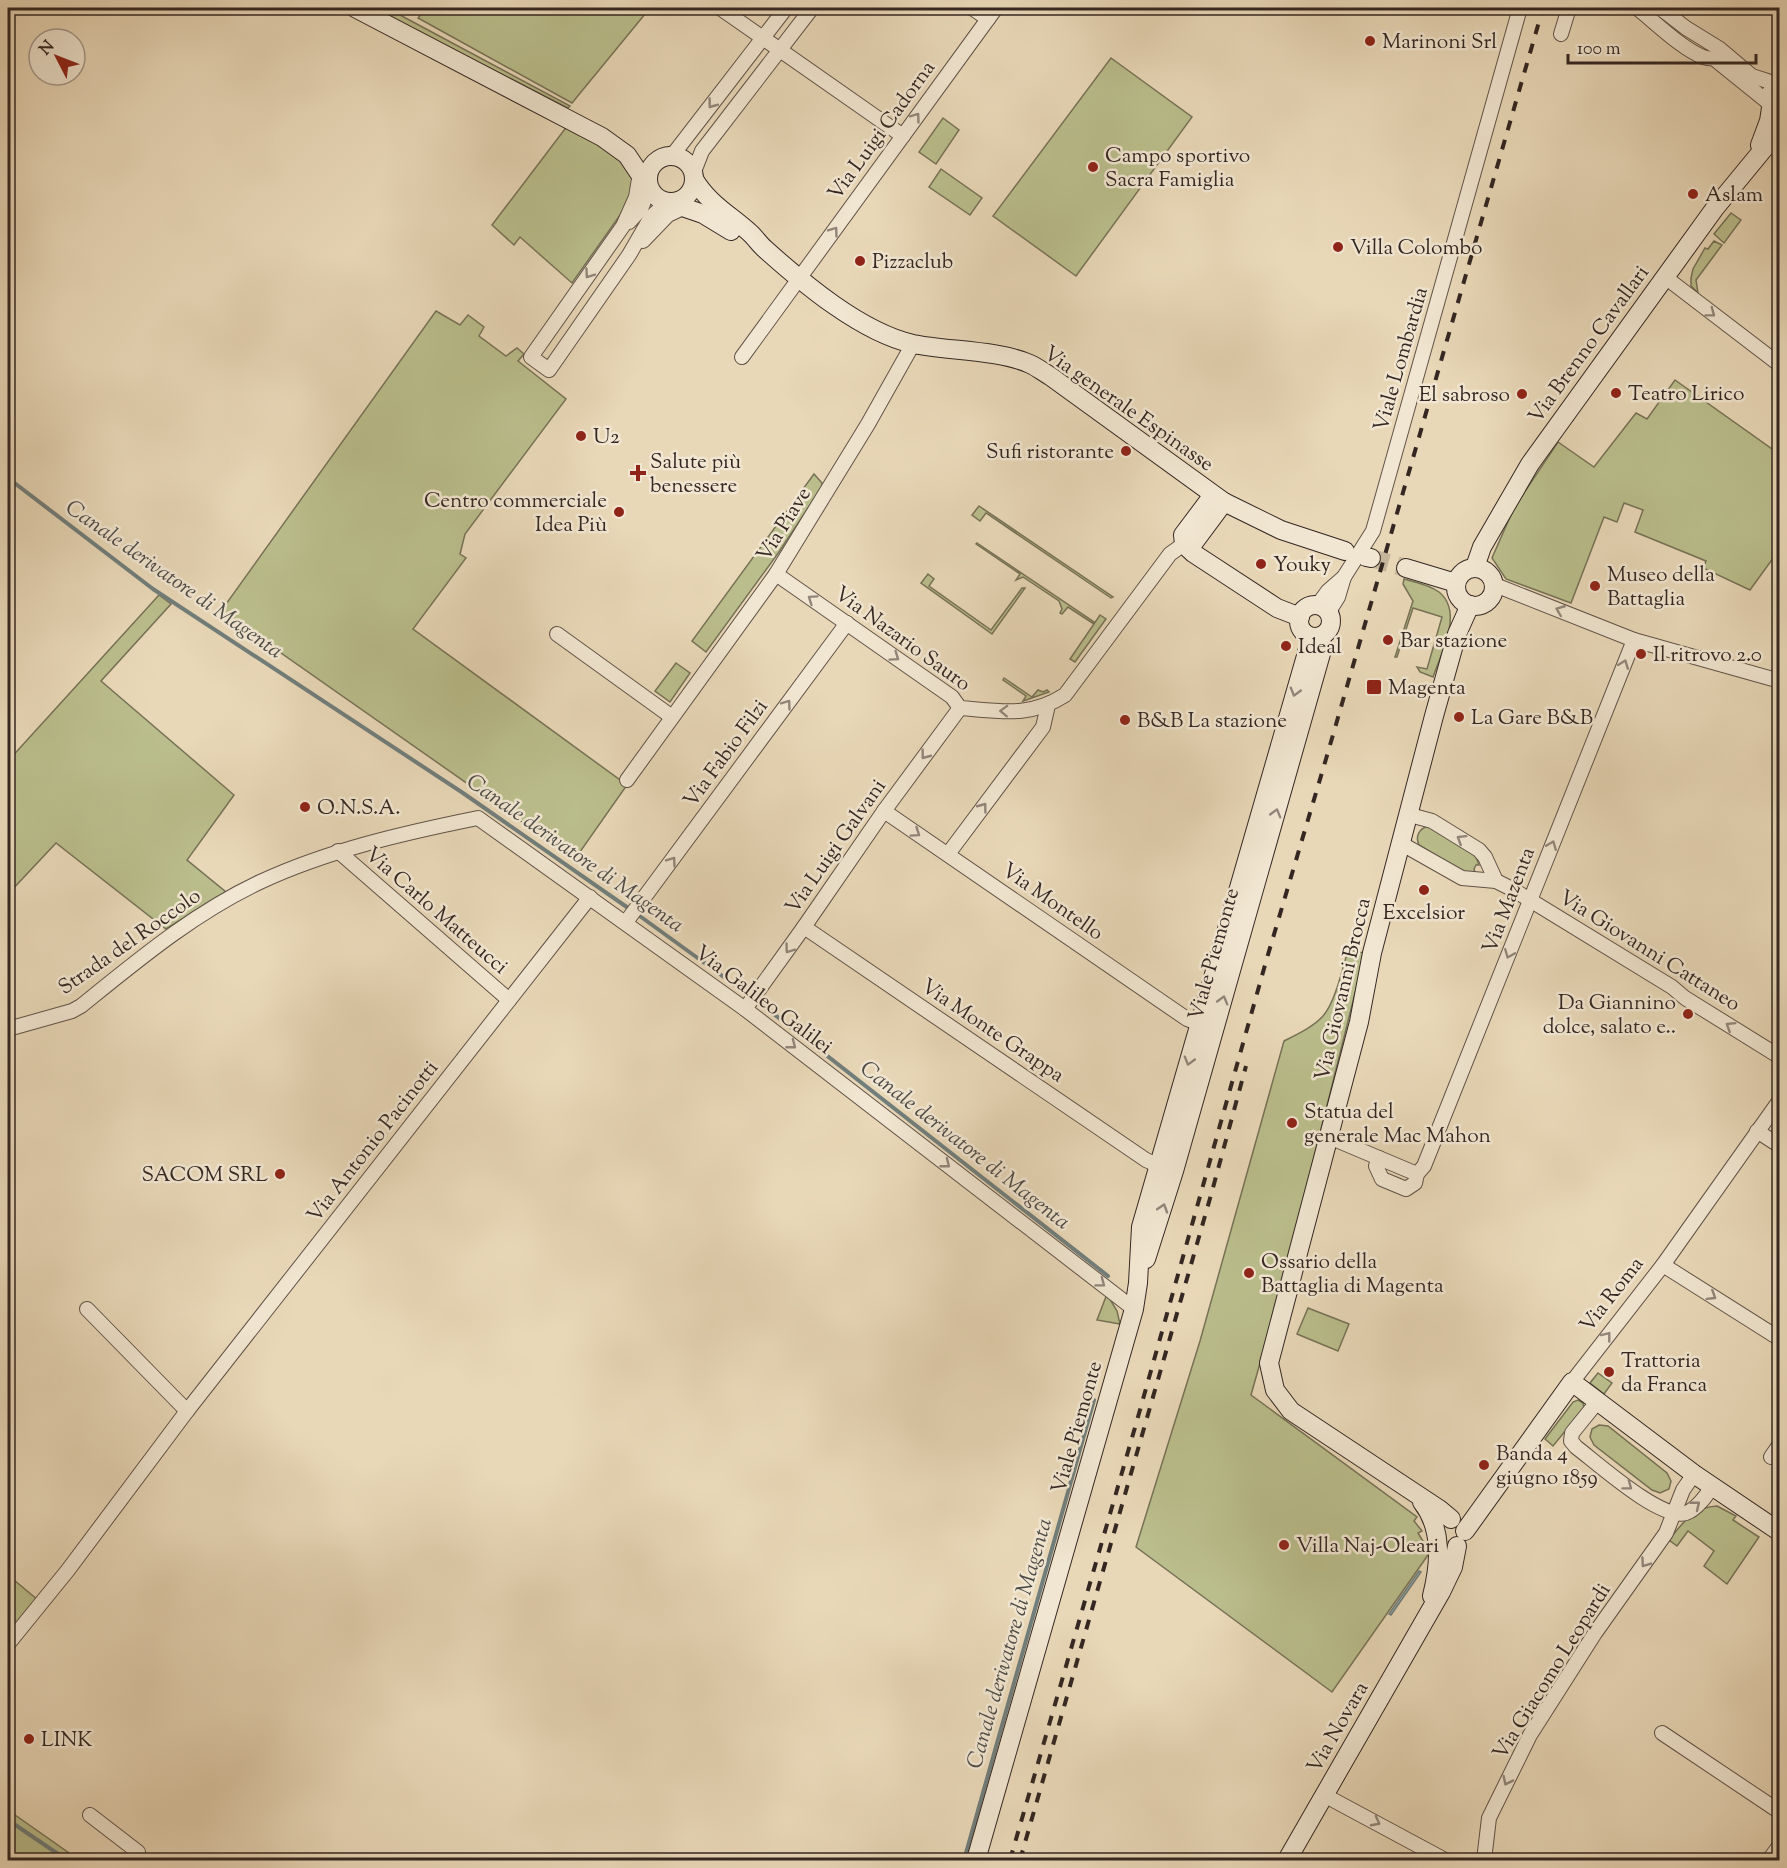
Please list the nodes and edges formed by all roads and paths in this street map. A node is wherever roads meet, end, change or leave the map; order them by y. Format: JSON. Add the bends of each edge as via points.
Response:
{"nodes":[{"id":1,"x":355,"y":8,"type":"edge"},
{"id":2,"x":720,"y":8,"type":"edge"},
{"id":3,"x":786,"y":8,"type":"edge"},
{"id":4,"x":812,"y":8,"type":"edge"},
{"id":5,"x":972,"y":8,"type":"edge"},
{"id":6,"x":1520,"y":8,"type":"edge"},
{"id":7,"x":1569,"y":8,"type":"edge"},
{"id":8,"x":1637,"y":8,"type":"edge"},
{"id":9,"x":1660,"y":8,"type":"edge"},
{"id":10,"x":992,"y":13,"type":"edge"},
{"id":11,"x":1686,"y":28,"type":"junction"},
{"id":12,"x":1561,"y":34,"type":"dead end"},
{"id":13,"x":762,"y":37,"type":"junction"},
{"id":14,"x":779,"y":49,"type":"junction"},
{"id":15,"x":1713,"y":58,"type":"junction"},
{"id":16,"x":1740,"y":65,"type":"junction"},
{"id":17,"x":726,"y":86,"type":"junction"},
{"id":18,"x":1779,"y":86,"type":"edge"},
{"id":19,"x":742,"y":98,"type":"junction"},
{"id":20,"x":1773,"y":109,"type":"edge"},
{"id":21,"x":1779,"y":129,"type":"edge"},
{"id":22,"x":903,"y":136,"type":"junction"},
{"id":23,"x":602,"y":137,"type":"junction"},
{"id":24,"x":665,"y":157,"type":"junction"},
{"id":25,"x":1755,"y":158,"type":"junction"},
{"id":26,"x":694,"y":179,"type":"junction"},
{"id":27,"x":645,"y":181,"type":"junction"},
{"id":28,"x":678,"y":205,"type":"junction"},
{"id":29,"x":762,"y":247,"type":"junction"},
{"id":30,"x":1665,"y":277,"type":"junction"},
{"id":31,"x":800,"y":278,"type":"junction"},
{"id":32,"x":573,"y":298,"type":"junction"},
{"id":33,"x":591,"y":309,"type":"junction"},
{"id":34,"x":914,"y":344,"type":"junction"},
{"id":35,"x":742,"y":357,"type":"dead end"},
{"id":36,"x":1779,"y":364,"type":"edge"},
{"id":37,"x":1219,"y":498,"type":"junction"},
{"id":38,"x":1187,"y":547,"type":"junction"},
{"id":39,"x":1345,"y":551,"type":"dead end"},
{"id":40,"x":1475,"y":567,"type":"junction"},
{"id":41,"x":1406,"y":568,"type":"tunnel mouth"},
{"id":42,"x":777,"y":574,"type":"junction"},
{"id":43,"x":1456,"y":583,"type":"junction"},
{"id":44,"x":1495,"y":585,"type":"junction"},
{"id":45,"x":1470,"y":605,"type":"junction"},
{"id":46,"x":1323,"y":609,"type":"junction"},
{"id":47,"x":1300,"y":617,"type":"junction"},
{"id":48,"x":847,"y":623,"type":"junction"},
{"id":49,"x":557,"y":634,"type":"dead end"},
{"id":50,"x":1314,"y":636,"type":"junction"},
{"id":51,"x":1634,"y":640,"type":"junction"},
{"id":52,"x":1779,"y":681,"type":"edge"},
{"id":53,"x":1048,"y":705,"type":"junction"},
{"id":54,"x":960,"y":708,"type":"junction"},
{"id":55,"x":672,"y":717,"type":"junction"},
{"id":56,"x":627,"y":780,"type":"dead end"},
{"id":57,"x":884,"y":811,"type":"junction"},
{"id":58,"x":1410,"y":815,"type":"junction"},
{"id":59,"x":478,"y":818,"type":"joint"},
{"id":60,"x":1402,"y":844,"type":"junction"},
{"id":61,"x":338,"y":851,"type":"junction"},
{"id":62,"x":948,"y":854,"type":"junction"},
{"id":63,"x":1496,"y":881,"type":"junction"},
{"id":64,"x":590,"y":897,"type":"junction"},
{"id":65,"x":1530,"y":900,"type":"junction"},
{"id":66,"x":631,"y":916,"type":"junction"},
{"id":67,"x":804,"y":927,"type":"junction"},
{"id":68,"x":509,"y":1000,"type":"junction"},
{"id":69,"x":750,"y":1002,"type":"junction"},
{"id":70,"x":1207,"y":1026,"type":"junction"},
{"id":71,"x":8,"y":1029,"type":"edge"},
{"id":72,"x":1779,"y":1057,"type":"edge"},
{"id":73,"x":1779,"y":1100,"type":"edge"},
{"id":74,"x":1757,"y":1131,"type":"junction"},
{"id":75,"x":1329,"y":1137,"type":"junction"},
{"id":76,"x":1779,"y":1146,"type":"edge"},
{"id":77,"x":1166,"y":1169,"type":"junction"},
{"id":78,"x":1663,"y":1265,"type":"junction"},
{"id":79,"x":87,"y":1309,"type":"dead end"},
{"id":80,"x":1134,"y":1309,"type":"junction"},
{"id":81,"x":1779,"y":1339,"type":"edge"},
{"id":82,"x":1572,"y":1382,"type":"junction"},
{"id":83,"x":1598,"y":1401,"type":"junction"},
{"id":84,"x":187,"y":1411,"type":"junction"},
{"id":85,"x":1779,"y":1444,"type":"edge"},
{"id":86,"x":1771,"y":1457,"type":"dead end"},
{"id":87,"x":1694,"y":1474,"type":"junction"},
{"id":88,"x":1712,"y":1487,"type":"junction"},
{"id":89,"x":1674,"y":1513,"type":"junction"},
{"id":90,"x":1455,"y":1529,"type":"junction"},
{"id":91,"x":1779,"y":1532,"type":"edge"},
{"id":92,"x":8,"y":1644,"type":"edge"},
{"id":93,"x":1662,"y":1733,"type":"dead end"},
{"id":94,"x":1324,"y":1795,"type":"junction"},
{"id":95,"x":1779,"y":1812,"type":"edge"},
{"id":96,"x":90,"y":1815,"type":"dead end"},
{"id":97,"x":1779,"y":1845,"type":"edge"},
{"id":98,"x":132,"y":1860,"type":"edge"},
{"id":99,"x":976,"y":1860,"type":"edge"},
{"id":100,"x":1287,"y":1860,"type":"edge"},
{"id":101,"x":1445,"y":1860,"type":"edge"},
{"id":102,"x":1484,"y":1860,"type":"edge"},
{"id":103,"x":1769,"y":1860,"type":"edge"}],
"edges":[{"from":1,"to":23,"type":"street","name":"Via generale Espinasse"},
{"from":2,"to":13,"type":"street"},
{"from":3,"to":13,"type":"street"},
{"from":4,"to":14,"type":"street"},
{"from":5,"to":10,"type":"street"},
{"from":6,"to":46,"type":"street","name":"Viale Lombardia","via":[[1373,531],[1344,577],[1338,597]]},
{"from":7,"to":12,"type":"street"},
{"from":8,"to":15,"type":"street","via":[[1687,47]]},
{"from":9,"to":11,"type":"street"},
{"from":22,"to":10,"type":"street","name":"Via Luigi Cadorna","one_way":true},
{"from":11,"to":15,"type":"street"},
{"from":11,"to":16,"type":"street"},
{"from":13,"to":14,"type":"street"},
{"from":13,"to":17,"type":"street"},
{"from":14,"to":19,"type":"street"},
{"from":14,"to":22,"type":"street"},
{"from":15,"to":16,"type":"street"},
{"from":15,"to":20,"type":"street"},
{"from":16,"to":18,"type":"street","via":[[1752,76]]},
{"from":17,"to":19,"type":"street"},
{"from":17,"to":24,"type":"street","one_way":true,"via":[[675,152]]},
{"from":18,"to":20,"type":"street","name":"Via Brenno Cavallari","via":[[1772,93]]},
{"from":19,"to":26,"type":"street","via":[[702,151]]},
{"from":20,"to":25,"type":"street","name":"Via Brenno Cavallari"},
{"from":21,"to":25,"type":"street","name":"Via Brenno Cavallari"},
{"from":31,"to":22,"type":"street","name":"Via Luigi Cadorna","one_way":true},
{"from":23,"to":24,"type":"street","name":"Via generale Espinasse"},
{"from":23,"to":27,"type":"street","name":"Via generale Espinasse","via":[[627,155]]},
{"from":24,"to":26,"type":"street","name":"Via generale Espinasse","via":[[685,160]]},
{"from":24,"to":27,"type":"street","via":[[652,165]]},
{"from":25,"to":30,"type":"street","name":"Via Brenno Cavallari"},
{"from":26,"to":28,"type":"street"},
{"from":26,"to":29,"type":"street","name":"Via generale Espinasse","via":[[712,203]]},
{"from":27,"to":28,"type":"street","name":"Via generale Espinasse","via":[[658,199]]},
{"from":27,"to":32,"type":"street","one_way":true,"via":[[623,226]]},
{"from":28,"to":29,"type":"street","name":"Via generale Espinasse","via":[[703,214]]},
{"from":28,"to":33,"type":"street","via":[[662,207],[651,217]]},
{"from":29,"to":31,"type":"street","name":"Via generale Espinasse"},
{"from":30,"to":36,"type":"street","one_way":true},
{"from":30,"to":40,"type":"street","name":"Via Brenno Cavallari","via":[[1530,464],[1482,547]]},
{"from":31,"to":34,"type":"street","name":"Via generale Espinasse","via":[[858,321]]},
{"from":31,"to":35,"type":"street","name":"Via Luigi Cadorna"},
{"from":32,"to":33,"type":"street"},
{"from":32,"to":33,"type":"street","via":[[531,357],[549,370]]},
{"from":34,"to":37,"type":"street","name":"Via generale Espinasse","via":[[1029,364]]},
{"from":34,"to":42,"type":"street","name":"Via Piave"},
{"from":37,"to":38,"type":"street"},
{"from":37,"to":39,"type":"street","name":"Via generale Espinasse","via":[[1281,530]]},
{"from":38,"to":47,"type":"street","via":[[1277,608]]},
{"from":38,"to":53,"type":"street","via":[[1170,554],[1065,694]]},
{"from":40,"to":43,"type":"street","via":[[1462,573]]},
{"from":40,"to":44,"type":"street","via":[[1489,573]]},
{"from":41,"to":43,"type":"street"},
{"from":48,"to":42,"type":"street","name":"Via Nazario Sauro","one_way":true},
{"from":42,"to":55,"type":"street","name":"Via Piave"},
{"from":43,"to":45,"type":"street","via":[[1459,597]]},
{"from":44,"to":45,"type":"street","via":[[1487,602]]},
{"from":51,"to":44,"type":"street","one_way":true},
{"from":45,"to":58,"type":"street","name":"Via Giovanni Brocca","via":[[1442,685]]},
{"from":46,"to":47,"type":"street","via":[[1308,607]]},
{"from":46,"to":50,"type":"street","via":[[1330,626]]},
{"from":47,"to":50,"type":"street","via":[[1301,628]]},
{"from":48,"to":54,"type":"street","name":"Via Nazario Sauro","one_way":true,"via":[[952,697]]},
{"from":66,"to":48,"type":"street","name":"Via Fabio Filzi","one_way":true},
{"from":49,"to":55,"type":"street"},
{"from":50,"to":70,"type":"street","name":"Viale Piemonte","via":[[1322,650]]},
{"from":51,"to":52,"type":"street"},
{"from":65,"to":51,"type":"street","name":"Via Mazenta","one_way":true},
{"from":53,"to":54,"type":"street","name":"Via Nazario Sauro","one_way":true,"via":[[1023,711]]},
{"from":62,"to":53,"type":"street","one_way":true,"via":[[1043,727]]},
{"from":54,"to":57,"type":"street","name":"Via Luigi Galvani","one_way":true},
{"from":55,"to":56,"type":"street","name":"Via Piave"},
{"from":57,"to":62,"type":"street","name":"Via Montello","one_way":true},
{"from":57,"to":67,"type":"street","name":"Via Luigi Galvani"},
{"from":58,"to":60,"type":"street","name":"Via Giovanni Brocca"},
{"from":63,"to":58,"type":"street","one_way":true,"via":[[1479,850],[1432,821]]},
{"from":59,"to":61,"type":"street","name":"Strada del Roccolo"},
{"from":59,"to":64,"type":"street","name":"Via Galileo Galilei"},
{"from":60,"to":63,"type":"street","name":"Via Giovanni Cattaneo","via":[[1462,878]]},
{"from":60,"to":75,"type":"street","name":"Via Giovanni Brocca"},
{"from":61,"to":68,"type":"street","name":"Via Carlo Matteucci"},
{"from":61,"to":71,"type":"street","name":"Strada del Roccolo","via":[[260,882],[215,906],[169,936],[72,1011]]},
{"from":62,"to":70,"type":"street","name":"Via Montello","via":[[1186,1019]]},
{"from":63,"to":65,"type":"street","name":"Via Giovanni Cattaneo"},
{"from":64,"to":66,"type":"street","name":"Via Galileo Galilei"},
{"from":64,"to":68,"type":"street","name":"Via Antonio Pacinotti"},
{"from":72,"to":65,"type":"street","name":"Via Giovanni Cattaneo","one_way":true},
{"from":65,"to":75,"type":"street","name":"Via Mazenta","one_way":true,"via":[[1415,1183],[1406,1189],[1382,1179],[1376,1166],[1378,1158]]},
{"from":66,"to":69,"type":"street","name":"Via Galileo Galilei"},
{"from":67,"to":69,"type":"street","name":"Via Luigi Galvani","one_way":true},
{"from":67,"to":77,"type":"street","name":"Via Monte Grappa"},
{"from":68,"to":84,"type":"street","name":"Via Antonio Pacinotti"},
{"from":69,"to":80,"type":"street","name":"Via Galileo Galilei","one_way":true},
{"from":70,"to":77,"type":"street","name":"Viale Piemonte"},
{"from":73,"to":74,"type":"street","name":"Via Roma"},
{"from":74,"to":76,"type":"street"},
{"from":74,"to":78,"type":"street","name":"Via Roma"},
{"from":75,"to":90,"type":"street","name":"Via Giovanni Brocca","via":[[1269,1363],[1275,1390],[1292,1411],[1415,1494],[1430,1513]]},
{"from":77,"to":80,"type":"street","name":"Viale Piemonte"},
{"from":78,"to":81,"type":"street","one_way":true},
{"from":82,"to":78,"type":"street","name":"Via Roma","one_way":true},
{"from":79,"to":84,"type":"street"},
{"from":80,"to":99,"type":"street","name":"Viale Piemonte"},
{"from":82,"to":83,"type":"street"},
{"from":82,"to":90,"type":"street","name":"Via Roma"},
{"from":83,"to":87,"type":"street"},
{"from":83,"to":89,"type":"street","one_way":true,"via":[[1572,1433],[1571,1441],[1650,1503]]},
{"from":84,"to":92,"type":"street","name":"Via Antonio Pacinotti"},
{"from":85,"to":86,"type":"street"},
{"from":87,"to":88,"type":"street"},
{"from":87,"to":89,"type":"street","name":"Via Giacomo Leopardi"},
{"from":89,"to":88,"type":"street","one_way":true,"via":[[1685,1513],[1697,1505]]},
{"from":88,"to":91,"type":"street"},
{"from":89,"to":102,"type":"street","name":"Via Giacomo Leopardi","one_way":true,"via":[[1666,1533],[1595,1633],[1530,1735],[1489,1818]]},
{"from":90,"to":94,"type":"street","name":"Via Novara","via":[[1438,1566],[1426,1616]]},
{"from":93,"to":95,"type":"street"},
{"from":94,"to":100,"type":"street","name":"Via Novara"},
{"from":94,"to":101,"type":"street","one_way":true},
{"from":96,"to":98,"type":"street","via":[[138,1852]]},
{"from":97,"to":103,"type":"street"}]}
